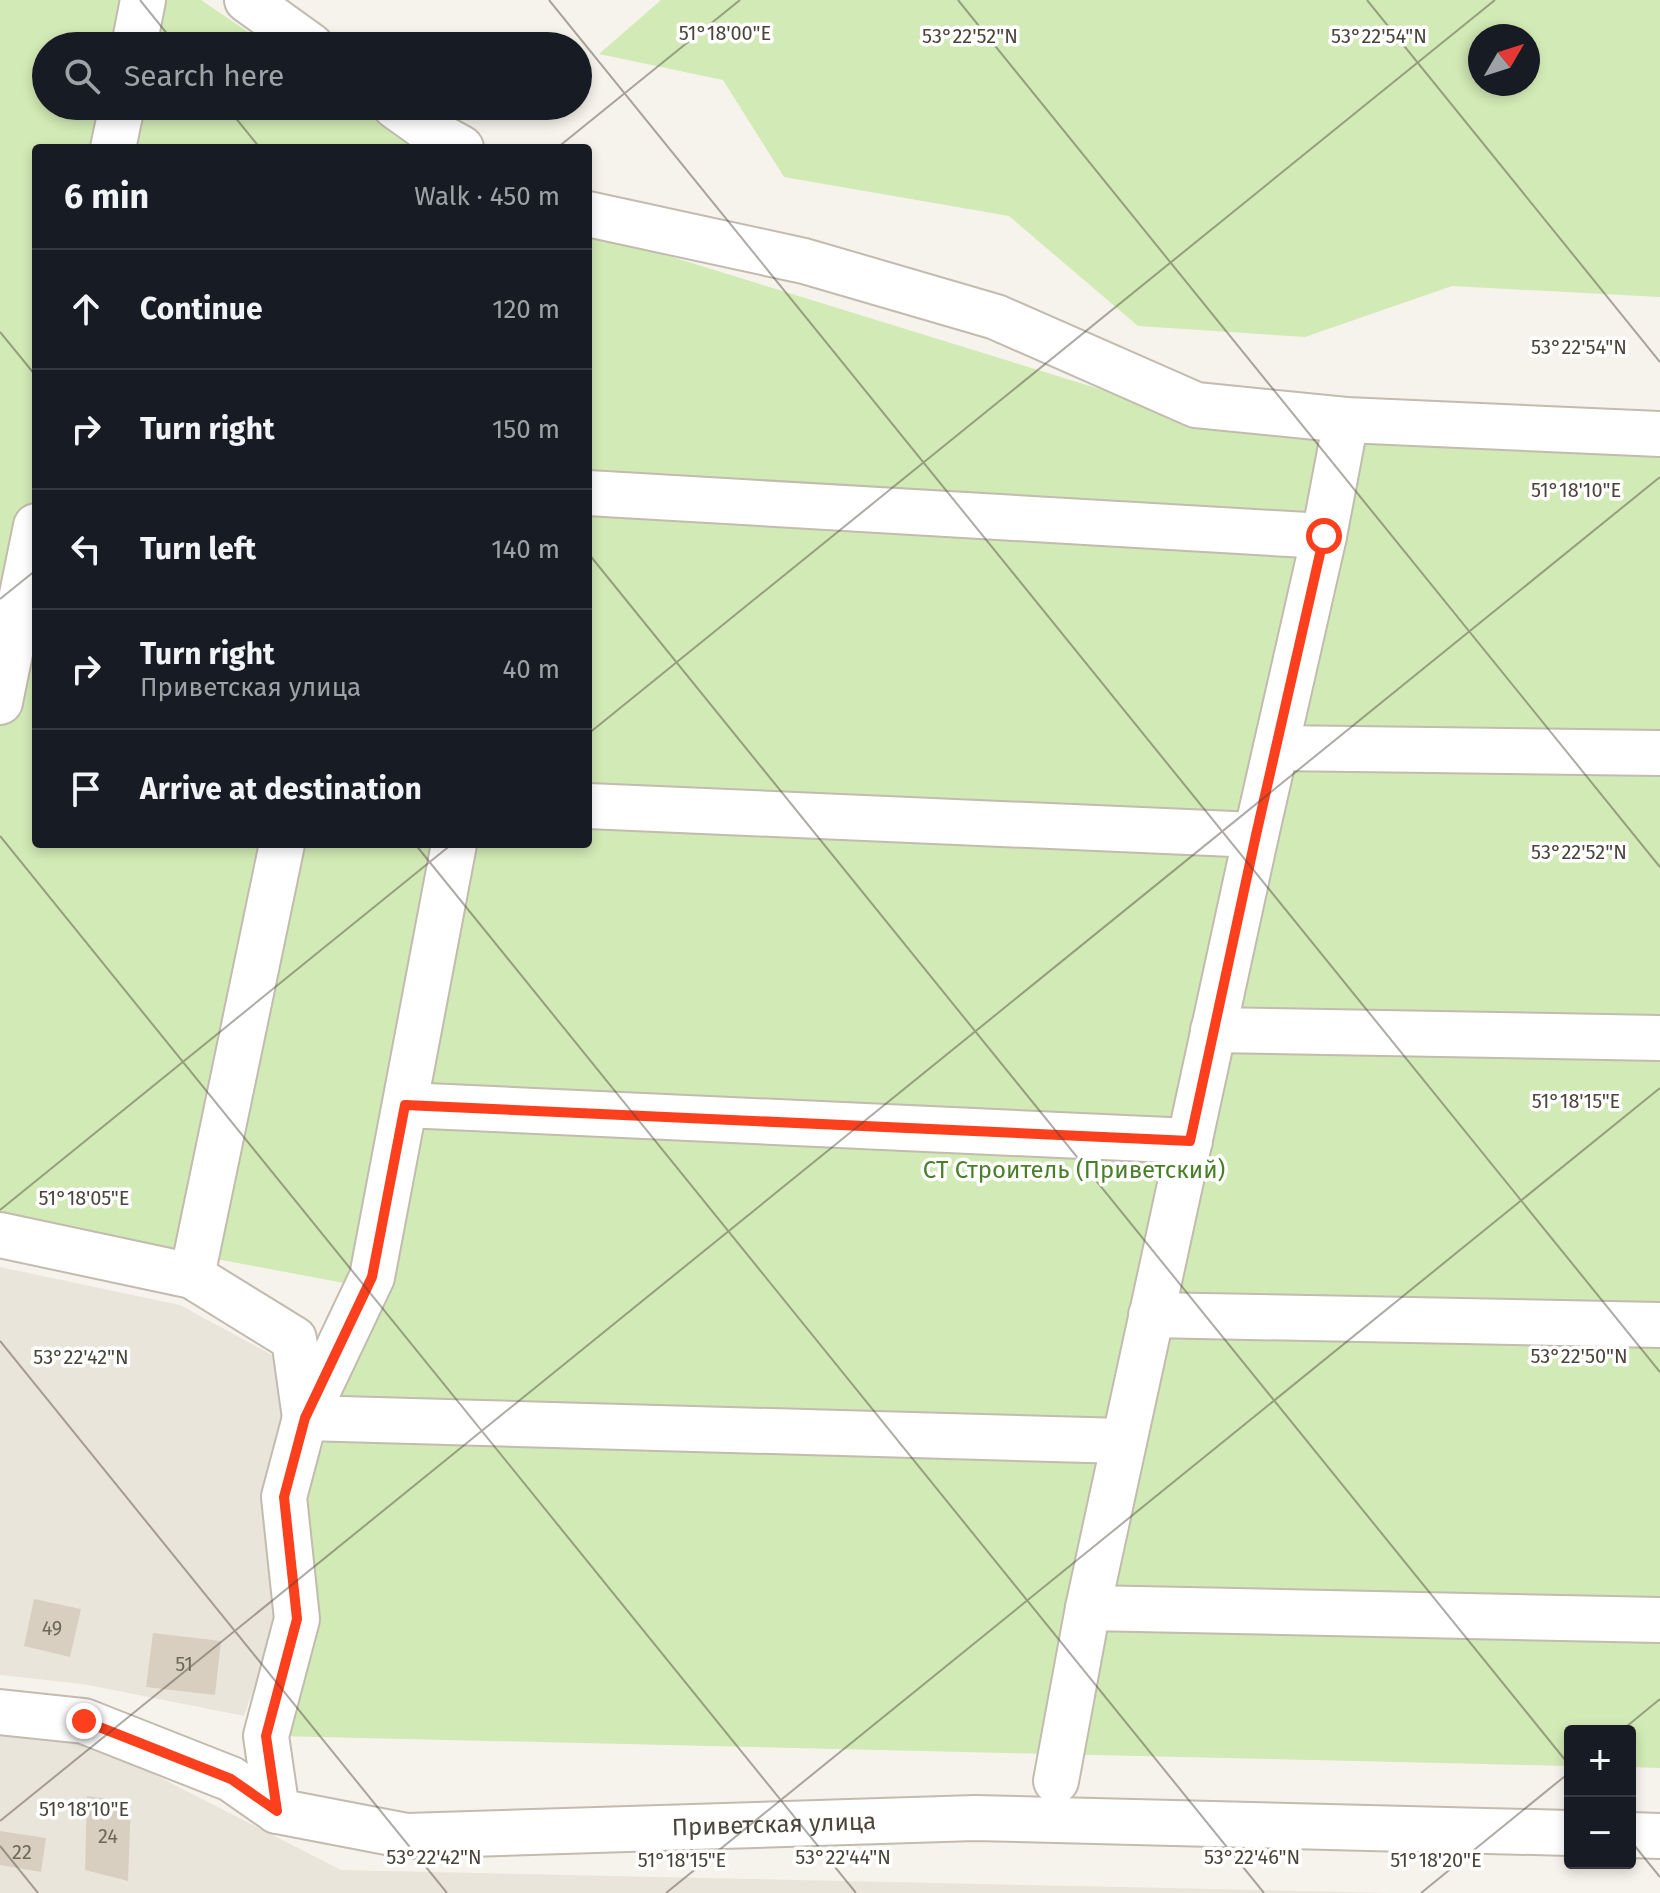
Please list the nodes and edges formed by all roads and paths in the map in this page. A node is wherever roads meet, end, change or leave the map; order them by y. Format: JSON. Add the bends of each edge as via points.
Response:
{"nodes":[{"id":1,"x":143,"y":0,"type":"edge"},
{"id":2,"x":247,"y":0,"type":"edge"},
{"id":3,"x":137,"y":32,"type":"edge"},
{"id":4,"x":292,"y":32,"type":"edge"},
{"id":5,"x":119,"y":120,"type":"edge"},
{"id":6,"x":412,"y":120,"type":"edge"},
{"id":7,"x":439,"y":142,"type":"edge"},
{"id":8,"x":114,"y":144,"type":"edge"},
{"id":9,"x":592,"y":215,"type":"edge"},
{"id":10,"x":1346,"y":420,"type":"junction"},
{"id":11,"x":1660,"y":434,"type":"edge"},
{"id":12,"x":592,"y":493,"type":"edge"},
{"id":13,"x":1324,"y":536,"type":"junction"},
{"id":14,"x":32,"y":546,"type":"edge"},
{"id":15,"x":0,"y":702,"type":"edge"},
{"id":16,"x":1276,"y":748,"type":"junction"},
{"id":17,"x":1660,"y":753,"type":"edge"},
{"id":18,"x":592,"y":806,"type":"edge"},
{"id":19,"x":1256,"y":835,"type":"junction"},
{"id":20,"x":281,"y":848,"type":"edge"},
{"id":21,"x":453,"y":848,"type":"edge"},
{"id":22,"x":1213,"y":1030,"type":"junction"},
{"id":23,"x":1660,"y":1038,"type":"edge"},
{"id":24,"x":405,"y":1105,"type":"junction"},
{"id":25,"x":1190,"y":1141,"type":"junction"},
{"id":26,"x":0,"y":1235,"type":"edge"},
{"id":27,"x":192,"y":1276,"type":"junction"},
{"id":28,"x":1151,"y":1315,"type":"junction"},
{"id":29,"x":1660,"y":1325,"type":"edge"},
{"id":30,"x":305,"y":1418,"type":"junction"},
{"id":31,"x":1124,"y":1441,"type":"junction"},
{"id":32,"x":1088,"y":1608,"type":"junction"},
{"id":33,"x":1660,"y":1620,"type":"edge"},
{"id":34,"x":0,"y":1712,"type":"edge"},
{"id":35,"x":1056,"y":1781,"type":"dead end"},
{"id":36,"x":277,"y":1811,"type":"junction"},
{"id":37,"x":1564,"y":1833,"type":"edge"},
{"id":38,"x":1636,"y":1835,"type":"edge"},
{"id":39,"x":1660,"y":1836,"type":"edge"}],
"edges":[{"from":1,"to":3,"type":"street"},
{"from":2,"to":4,"type":"street"},
{"from":5,"to":8,"type":"street"},
{"from":6,"to":7,"type":"street"},
{"from":9,"to":10,"type":"street","via":[[804,261],[996,317],[1196,405]]},
{"from":10,"to":11,"type":"street"},
{"from":10,"to":13,"type":"street"},
{"from":12,"to":13,"type":"street"},
{"from":13,"to":16,"type":"street"},
{"from":14,"to":15,"type":"street"},
{"from":16,"to":17,"type":"street"},
{"from":16,"to":19,"type":"street"},
{"from":18,"to":19,"type":"street"},
{"from":19,"to":22,"type":"street"},
{"from":20,"to":27,"type":"street"},
{"from":21,"to":24,"type":"street"},
{"from":22,"to":23,"type":"street"},
{"from":22,"to":25,"type":"street"},
{"from":24,"to":25,"type":"street"},
{"from":24,"to":30,"type":"street","via":[[372,1277]]},
{"from":25,"to":28,"type":"street"},
{"from":26,"to":27,"type":"street"},
{"from":27,"to":30,"type":"street","via":[[294,1339]]},
{"from":28,"to":29,"type":"street"},
{"from":28,"to":31,"type":"street"},
{"from":30,"to":31,"type":"street"},
{"from":30,"to":36,"type":"street","via":[[284,1497],[297,1619],[266,1736]]},
{"from":31,"to":32,"type":"street"},
{"from":32,"to":33,"type":"street"},
{"from":32,"to":35,"type":"street"},
{"from":34,"to":36,"type":"street","name":"Приветская улица","via":[[84,1721],[231,1779]]},
{"from":36,"to":37,"type":"street","name":"Приветская улица","via":[[407,1836],[975,1818]]},
{"from":38,"to":39,"type":"street"}]}
